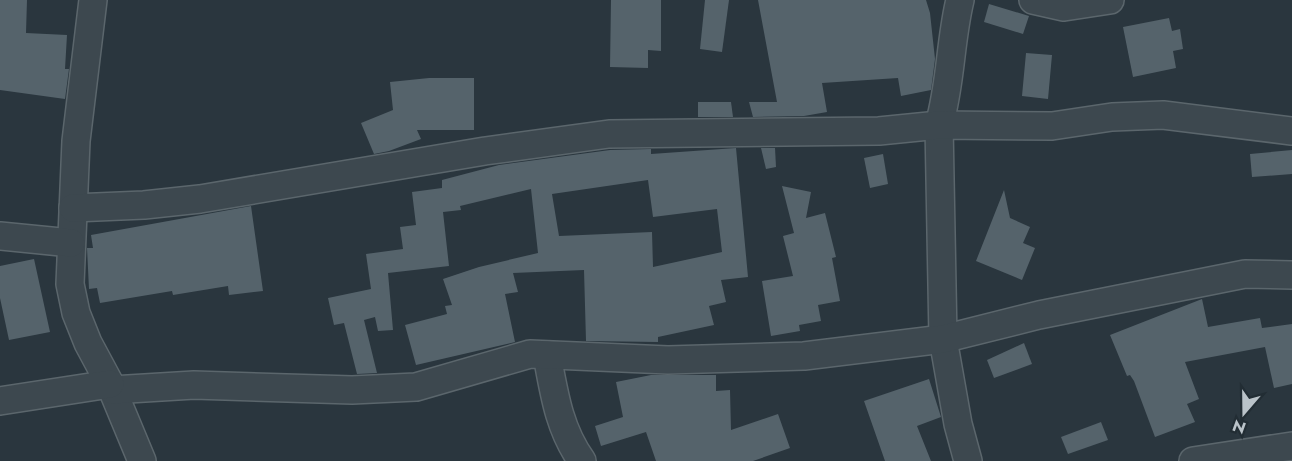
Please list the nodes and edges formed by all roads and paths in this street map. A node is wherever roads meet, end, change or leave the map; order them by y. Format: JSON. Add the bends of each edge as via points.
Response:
{"nodes":[{"id":1,"x":93,"y":0,"type":"edge"},
{"id":2,"x":960,"y":0,"type":"edge"},
{"id":3,"x":1033,"y":0,"type":"edge"},
{"id":4,"x":1110,"y":0,"type":"edge"},
{"id":5,"x":939,"y":125,"type":"junction"},
{"id":6,"x":1292,"y":131,"type":"edge"},
{"id":7,"x":73,"y":208,"type":"junction"},
{"id":8,"x":0,"y":236,"type":"edge"},
{"id":9,"x":71,"y":243,"type":"junction"},
{"id":10,"x":1292,"y":275,"type":"edge"},
{"id":11,"x":943,"y":339,"type":"junction"},
{"id":12,"x":547,"y":355,"type":"junction"},
{"id":13,"x":111,"y":387,"type":"junction"},
{"id":14,"x":0,"y":401,"type":"edge"},
{"id":15,"x":1292,"y":446,"type":"edge"},
{"id":16,"x":142,"y":461,"type":"edge"},
{"id":17,"x":582,"y":461,"type":"edge"},
{"id":18,"x":968,"y":461,"type":"edge"},
{"id":19,"x":1193,"y":461,"type":"edge"}],
"edges":[{"from":1,"to":7,"type":"street","via":[[76,141]]},
{"from":2,"to":5,"type":"street","via":[[952,32],[947,98]]},
{"from":3,"to":4,"type":"street","via":[[1064,7]]},
{"from":5,"to":6,"type":"street","via":[[1052,126],[1112,117],[1163,115]]},
{"from":5,"to":7,"type":"street","via":[[879,131],[609,134],[200,198]]},
{"from":5,"to":11,"type":"street"},
{"from":7,"to":9,"type":"street"},
{"from":8,"to":9,"type":"street"},
{"from":9,"to":13,"type":"street","via":[[70,285],[76,313]]},
{"from":10,"to":11,"type":"street","via":[[1245,274],[1039,315]]},
{"from":11,"to":12,"type":"street","via":[[804,356],[668,360]]},
{"from":11,"to":18,"type":"street"},
{"from":12,"to":13,"type":"street","via":[[530,354],[416,387],[352,390],[194,385]]},
{"from":12,"to":17,"type":"street","via":[[558,413]]},
{"from":13,"to":14,"type":"street"},
{"from":13,"to":16,"type":"street"},
{"from":15,"to":19,"type":"street"}]}
